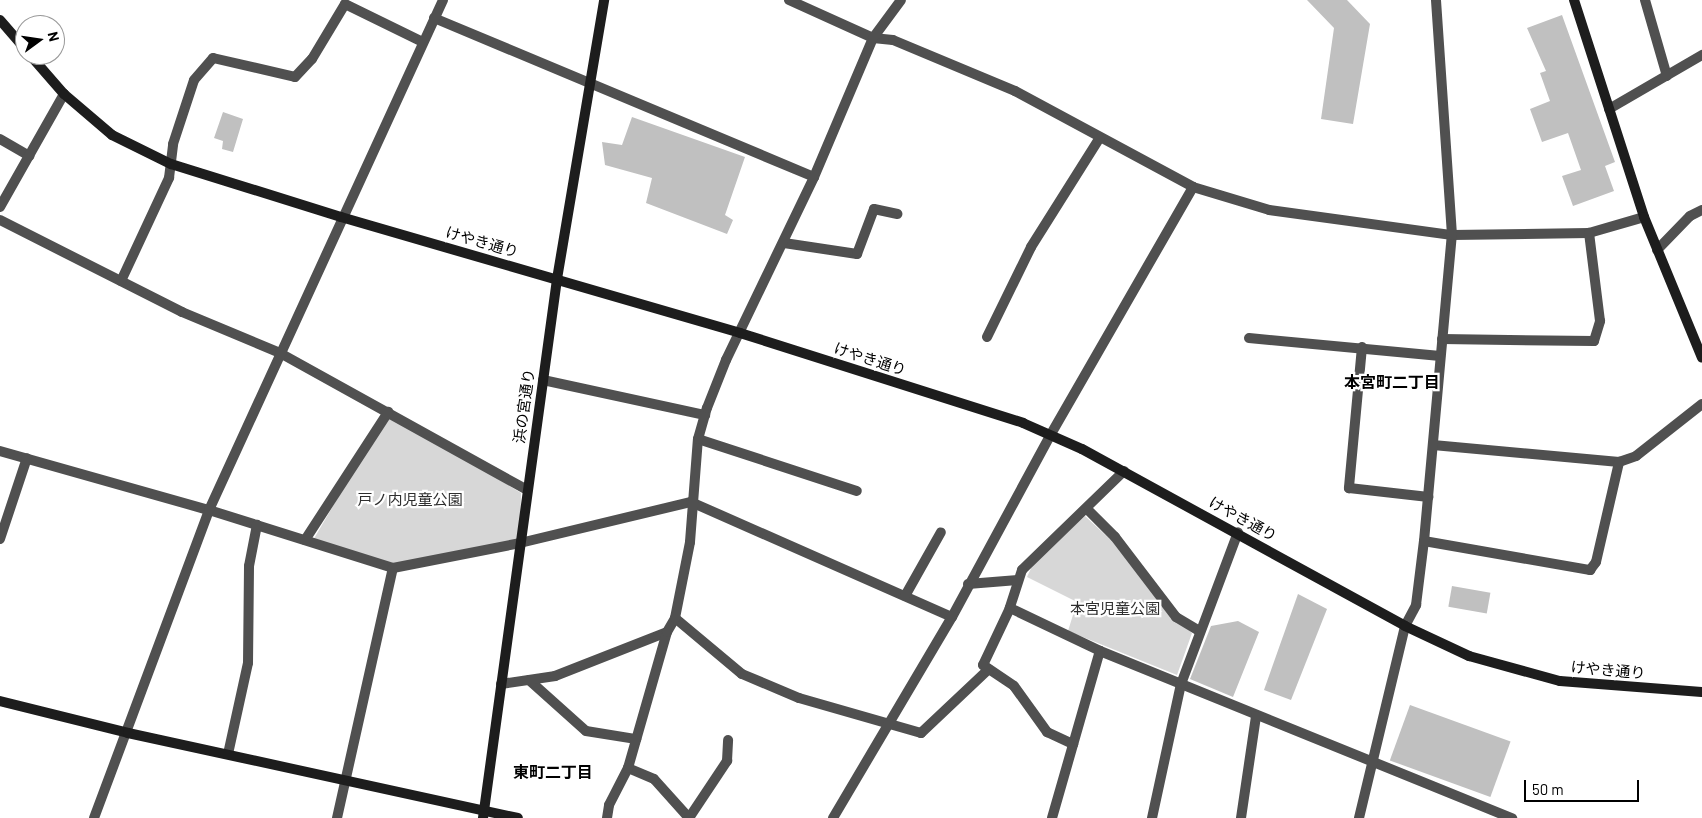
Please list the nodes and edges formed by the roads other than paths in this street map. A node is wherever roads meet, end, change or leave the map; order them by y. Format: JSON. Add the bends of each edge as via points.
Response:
{"nodes":[{"id":1,"x":443,"y":0,"type":"edge"},
{"id":2,"x":604,"y":0,"type":"edge"},
{"id":3,"x":789,"y":0,"type":"edge"},
{"id":4,"x":901,"y":0,"type":"edge"},
{"id":5,"x":1436,"y":0,"type":"edge"},
{"id":6,"x":1574,"y":0,"type":"edge"},
{"id":7,"x":1645,"y":0,"type":"edge"},
{"id":8,"x":434,"y":18,"type":"junction"},
{"id":9,"x":0,"y":20,"type":"edge"},
{"id":10,"x":15,"y":37,"type":"edge"},
{"id":11,"x":874,"y":38,"type":"junction"},
{"id":12,"x":423,"y":42,"type":"junction"},
{"id":13,"x":1702,"y":55,"type":"edge"},
{"id":14,"x":39,"y":65,"type":"edge"},
{"id":15,"x":1667,"y":76,"type":"junction"},
{"id":16,"x":589,"y":85,"type":"junction"},
{"id":17,"x":64,"y":94,"type":"junction"},
{"id":18,"x":1609,"y":109,"type":"junction"},
{"id":19,"x":1099,"y":139,"type":"junction"},
{"id":20,"x":0,"y":140,"type":"edge"},
{"id":21,"x":30,"y":156,"type":"junction"},
{"id":22,"x":171,"y":164,"type":"junction"},
{"id":23,"x":814,"y":178,"type":"junction"},
{"id":24,"x":1193,"y":187,"type":"junction"},
{"id":25,"x":0,"y":207,"type":"edge"},
{"id":26,"x":1702,"y":210,"type":"edge"},
{"id":27,"x":897,"y":214,"type":"dead end"},
{"id":28,"x":341,"y":217,"type":"junction"},
{"id":29,"x":1644,"y":217,"type":"junction"},
{"id":30,"x":0,"y":220,"type":"edge"},
{"id":31,"x":1589,"y":233,"type":"junction"},
{"id":32,"x":1452,"y":235,"type":"junction"},
{"id":33,"x":784,"y":243,"type":"junction"},
{"id":34,"x":1657,"y":250,"type":"junction"},
{"id":35,"x":556,"y":279,"type":"junction"},
{"id":36,"x":121,"y":281,"type":"junction"},
{"id":37,"x":740,"y":333,"type":"junction"},
{"id":38,"x":987,"y":337,"type":"dead end"},
{"id":39,"x":1698,"y":337,"type":"edge"},
{"id":40,"x":1249,"y":338,"type":"dead end"},
{"id":41,"x":1442,"y":339,"type":"junction"},
{"id":42,"x":1362,"y":347,"type":"junction"},
{"id":43,"x":280,"y":353,"type":"junction"},
{"id":44,"x":1440,"y":356,"type":"junction"},
{"id":45,"x":1702,"y":358,"type":"edge"},
{"id":46,"x":543,"y":380,"type":"junction"},
{"id":47,"x":1702,"y":404,"type":"edge"},
{"id":48,"x":388,"y":412,"type":"junction"},
{"id":49,"x":705,"y":415,"type":"junction"},
{"id":50,"x":1051,"y":434,"type":"junction"},
{"id":51,"x":698,"y":439,"type":"junction"},
{"id":52,"x":1433,"y":444,"type":"junction"},
{"id":53,"x":0,"y":451,"type":"edge"},
{"id":54,"x":27,"y":458,"type":"junction"},
{"id":55,"x":1619,"y":462,"type":"junction"},
{"id":56,"x":1124,"y":471,"type":"junction"},
{"id":57,"x":527,"y":490,"type":"junction"},
{"id":58,"x":857,"y":491,"type":"dead end"},
{"id":59,"x":1428,"y":497,"type":"junction"},
{"id":60,"x":691,"y":502,"type":"junction"},
{"id":61,"x":209,"y":510,"type":"junction"},
{"id":62,"x":1088,"y":510,"type":"junction"},
{"id":63,"x":257,"y":525,"type":"junction"},
{"id":64,"x":941,"y":532,"type":"dead end"},
{"id":65,"x":1238,"y":532,"type":"junction"},
{"id":66,"x":0,"y":539,"type":"edge"},
{"id":67,"x":305,"y":540,"type":"junction"},
{"id":68,"x":1424,"y":541,"type":"junction"},
{"id":69,"x":520,"y":543,"type":"junction"},
{"id":70,"x":393,"y":568,"type":"junction"},
{"id":71,"x":1018,"y":580,"type":"junction"},
{"id":72,"x":968,"y":584,"type":"junction"},
{"id":73,"x":905,"y":596,"type":"junction"},
{"id":74,"x":1010,"y":608,"type":"junction"},
{"id":75,"x":952,"y":616,"type":"junction"},
{"id":76,"x":675,"y":618,"type":"junction"},
{"id":77,"x":1405,"y":626,"type":"junction"},
{"id":78,"x":1199,"y":630,"type":"junction"},
{"id":79,"x":667,"y":632,"type":"junction"},
{"id":80,"x":1100,"y":651,"type":"junction"},
{"id":81,"x":989,"y":669,"type":"junction"},
{"id":82,"x":528,"y":680,"type":"junction"},
{"id":83,"x":501,"y":684,"type":"junction"},
{"id":84,"x":1180,"y":684,"type":"junction"},
{"id":85,"x":1702,"y":692,"type":"edge"},
{"id":86,"x":0,"y":701,"type":"edge"},
{"id":87,"x":1256,"y":716,"type":"junction"},
{"id":88,"x":888,"y":724,"type":"junction"},
{"id":89,"x":128,"y":733,"type":"junction"},
{"id":90,"x":636,"y":739,"type":"junction"},
{"id":91,"x":728,"y":740,"type":"dead end"},
{"id":92,"x":1073,"y":744,"type":"junction"},
{"id":93,"x":228,"y":754,"type":"junction"},
{"id":94,"x":1372,"y":760,"type":"junction"},
{"id":95,"x":628,"y":768,"type":"junction"},
{"id":96,"x":348,"y":778,"type":"junction"},
{"id":97,"x":484,"y":814,"type":"edge"},
{"id":98,"x":94,"y":818,"type":"edge"},
{"id":99,"x":337,"y":818,"type":"edge"},
{"id":100,"x":518,"y":818,"type":"edge"},
{"id":101,"x":607,"y":818,"type":"edge"},
{"id":102,"x":689,"y":818,"type":"edge"},
{"id":103,"x":833,"y":818,"type":"edge"},
{"id":104,"x":1052,"y":818,"type":"edge"},
{"id":105,"x":1152,"y":818,"type":"edge"},
{"id":106,"x":1241,"y":818,"type":"edge"},
{"id":107,"x":1359,"y":818,"type":"edge"},
{"id":108,"x":1512,"y":818,"type":"edge"}],
"edges":[{"from":1,"to":8,"type":"street"},
{"from":2,"to":16,"type":"street","name":"浜の宮通り"},
{"from":3,"to":11,"type":"street"},
{"from":4,"to":11,"type":"street"},
{"from":5,"to":32,"type":"street"},
{"from":6,"to":18,"type":"street"},
{"from":7,"to":15,"type":"street"},
{"from":8,"to":12,"type":"street"},
{"from":8,"to":16,"type":"street"},
{"from":9,"to":10,"type":"street"},
{"from":11,"to":19,"type":"street","via":[[893,40],[1015,91]]},
{"from":11,"to":23,"type":"street"},
{"from":12,"to":22,"type":"street","via":[[345,4],[312,59],[295,77],[213,58],[194,80],[172,144]]},
{"from":12,"to":28,"type":"street"},
{"from":13,"to":15,"type":"street"},
{"from":14,"to":17,"type":"street","name":"けやき通り"},
{"from":15,"to":18,"type":"street"},
{"from":16,"to":23,"type":"street"},
{"from":16,"to":35,"type":"street","name":"浜の宮通り"},
{"from":17,"to":21,"type":"street"},
{"from":17,"to":22,"type":"street","name":"けやき通り","via":[[112,135]]},
{"from":18,"to":29,"type":"street"},
{"from":19,"to":24,"type":"street"},
{"from":19,"to":38,"type":"street","via":[[1031,247]]},
{"from":20,"to":21,"type":"street"},
{"from":21,"to":25,"type":"street"},
{"from":22,"to":28,"type":"street","name":"けやき通り"},
{"from":22,"to":36,"type":"street","via":[[169,178]]},
{"from":23,"to":33,"type":"street"},
{"from":24,"to":32,"type":"street","via":[[1269,210]]},
{"from":24,"to":50,"type":"street"},
{"from":26,"to":34,"type":"street","via":[[1690,216]]},
{"from":27,"to":33,"type":"street","via":[[874,209],[856,254]]},
{"from":28,"to":35,"type":"street","name":"けやき通り"},
{"from":28,"to":43,"type":"street"},
{"from":29,"to":31,"type":"street"},
{"from":29,"to":34,"type":"street"},
{"from":30,"to":36,"type":"street"},
{"from":31,"to":32,"type":"street"},
{"from":31,"to":41,"type":"street","via":[[1600,321],[1594,341]]},
{"from":32,"to":41,"type":"street"},
{"from":33,"to":37,"type":"street"},
{"from":34,"to":39,"type":"street"},
{"from":35,"to":37,"type":"street","name":"けやき通り"},
{"from":35,"to":46,"type":"street","name":"浜の宮通り"},
{"from":36,"to":43,"type":"street"},
{"from":37,"to":49,"type":"street"},
{"from":37,"to":50,"type":"street","name":"けやき通り","via":[[958,401]]},
{"from":39,"to":45,"type":"street"},
{"from":40,"to":42,"type":"street"},
{"from":41,"to":44,"type":"street"},
{"from":42,"to":44,"type":"street"},
{"from":42,"to":59,"type":"street","via":[[1348,488]]},
{"from":43,"to":48,"type":"street"},
{"from":43,"to":61,"type":"street"},
{"from":44,"to":52,"type":"street"},
{"from":46,"to":49,"type":"street"},
{"from":46,"to":57,"type":"street","name":"浜の宮通り"},
{"from":47,"to":55,"type":"street","via":[[1636,456]]},
{"from":48,"to":57,"type":"street"},
{"from":48,"to":67,"type":"street"},
{"from":49,"to":51,"type":"street"},
{"from":50,"to":56,"type":"street","name":"けやき通り"},
{"from":50,"to":72,"type":"street"},
{"from":51,"to":58,"type":"street"},
{"from":51,"to":60,"type":"street"},
{"from":52,"to":55,"type":"street"},
{"from":52,"to":59,"type":"street"},
{"from":53,"to":54,"type":"street"},
{"from":54,"to":61,"type":"street"},
{"from":54,"to":66,"type":"street"},
{"from":55,"to":68,"type":"street","via":[[1596,562],[1590,570]]},
{"from":56,"to":62,"type":"street"},
{"from":56,"to":65,"type":"street","name":"けやき通り"},
{"from":57,"to":69,"type":"street","name":"浜の宮通り"},
{"from":59,"to":68,"type":"street"},
{"from":60,"to":69,"type":"street"},
{"from":60,"to":73,"type":"street"},
{"from":60,"to":76,"type":"street","via":[[690,542]]},
{"from":61,"to":63,"type":"street"},
{"from":61,"to":89,"type":"street"},
{"from":62,"to":71,"type":"street","via":[[1022,570]]},
{"from":62,"to":78,"type":"street","via":[[1120,543],[1176,617]]},
{"from":63,"to":67,"type":"street"},
{"from":63,"to":93,"type":"street","via":[[249,566],[248,662]]},
{"from":64,"to":73,"type":"street"},
{"from":65,"to":77,"type":"street","name":"けやき通り"},
{"from":65,"to":78,"type":"street"},
{"from":67,"to":70,"type":"street"},
{"from":68,"to":77,"type":"street","via":[[1416,606]]},
{"from":69,"to":70,"type":"street"},
{"from":69,"to":83,"type":"street","name":"浜の宮通り"},
{"from":70,"to":96,"type":"street"},
{"from":71,"to":72,"type":"street"},
{"from":71,"to":74,"type":"street"},
{"from":72,"to":75,"type":"street"},
{"from":73,"to":75,"type":"street"},
{"from":74,"to":80,"type":"street"},
{"from":74,"to":81,"type":"street","via":[[983,665]]},
{"from":75,"to":88,"type":"street"},
{"from":76,"to":79,"type":"street"},
{"from":76,"to":88,"type":"street","via":[[742,674],[799,698]]},
{"from":77,"to":85,"type":"street","name":"けやき通り","via":[[1469,656],[1536,676]]},
{"from":77,"to":94,"type":"street"},
{"from":78,"to":84,"type":"street"},
{"from":79,"to":82,"type":"street","via":[[555,676]]},
{"from":79,"to":90,"type":"street"},
{"from":80,"to":84,"type":"street"},
{"from":80,"to":92,"type":"street"},
{"from":81,"to":88,"type":"street","via":[[921,733]]},
{"from":81,"to":92,"type":"street","via":[[1014,686],[1047,732]]},
{"from":82,"to":83,"type":"street"},
{"from":82,"to":90,"type":"street","via":[[586,731]]},
{"from":83,"to":97,"type":"street","name":"浜の宮通り"},
{"from":84,"to":87,"type":"street"},
{"from":84,"to":105,"type":"street"},
{"from":86,"to":89,"type":"street"},
{"from":87,"to":94,"type":"street"},
{"from":87,"to":106,"type":"street"},
{"from":88,"to":103,"type":"street"},
{"from":89,"to":93,"type":"street"},
{"from":89,"to":98,"type":"street"},
{"from":90,"to":95,"type":"street"},
{"from":91,"to":102,"type":"street","via":[[727,762]]},
{"from":92,"to":104,"type":"street"},
{"from":93,"to":96,"type":"street"},
{"from":94,"to":107,"type":"street"},
{"from":94,"to":108,"type":"street"},
{"from":95,"to":101,"type":"street","via":[[609,805]]},
{"from":95,"to":102,"type":"street","via":[[654,779]]},
{"from":96,"to":97,"type":"street"},
{"from":96,"to":99,"type":"street"},
{"from":97,"to":100,"type":"street"}]}
